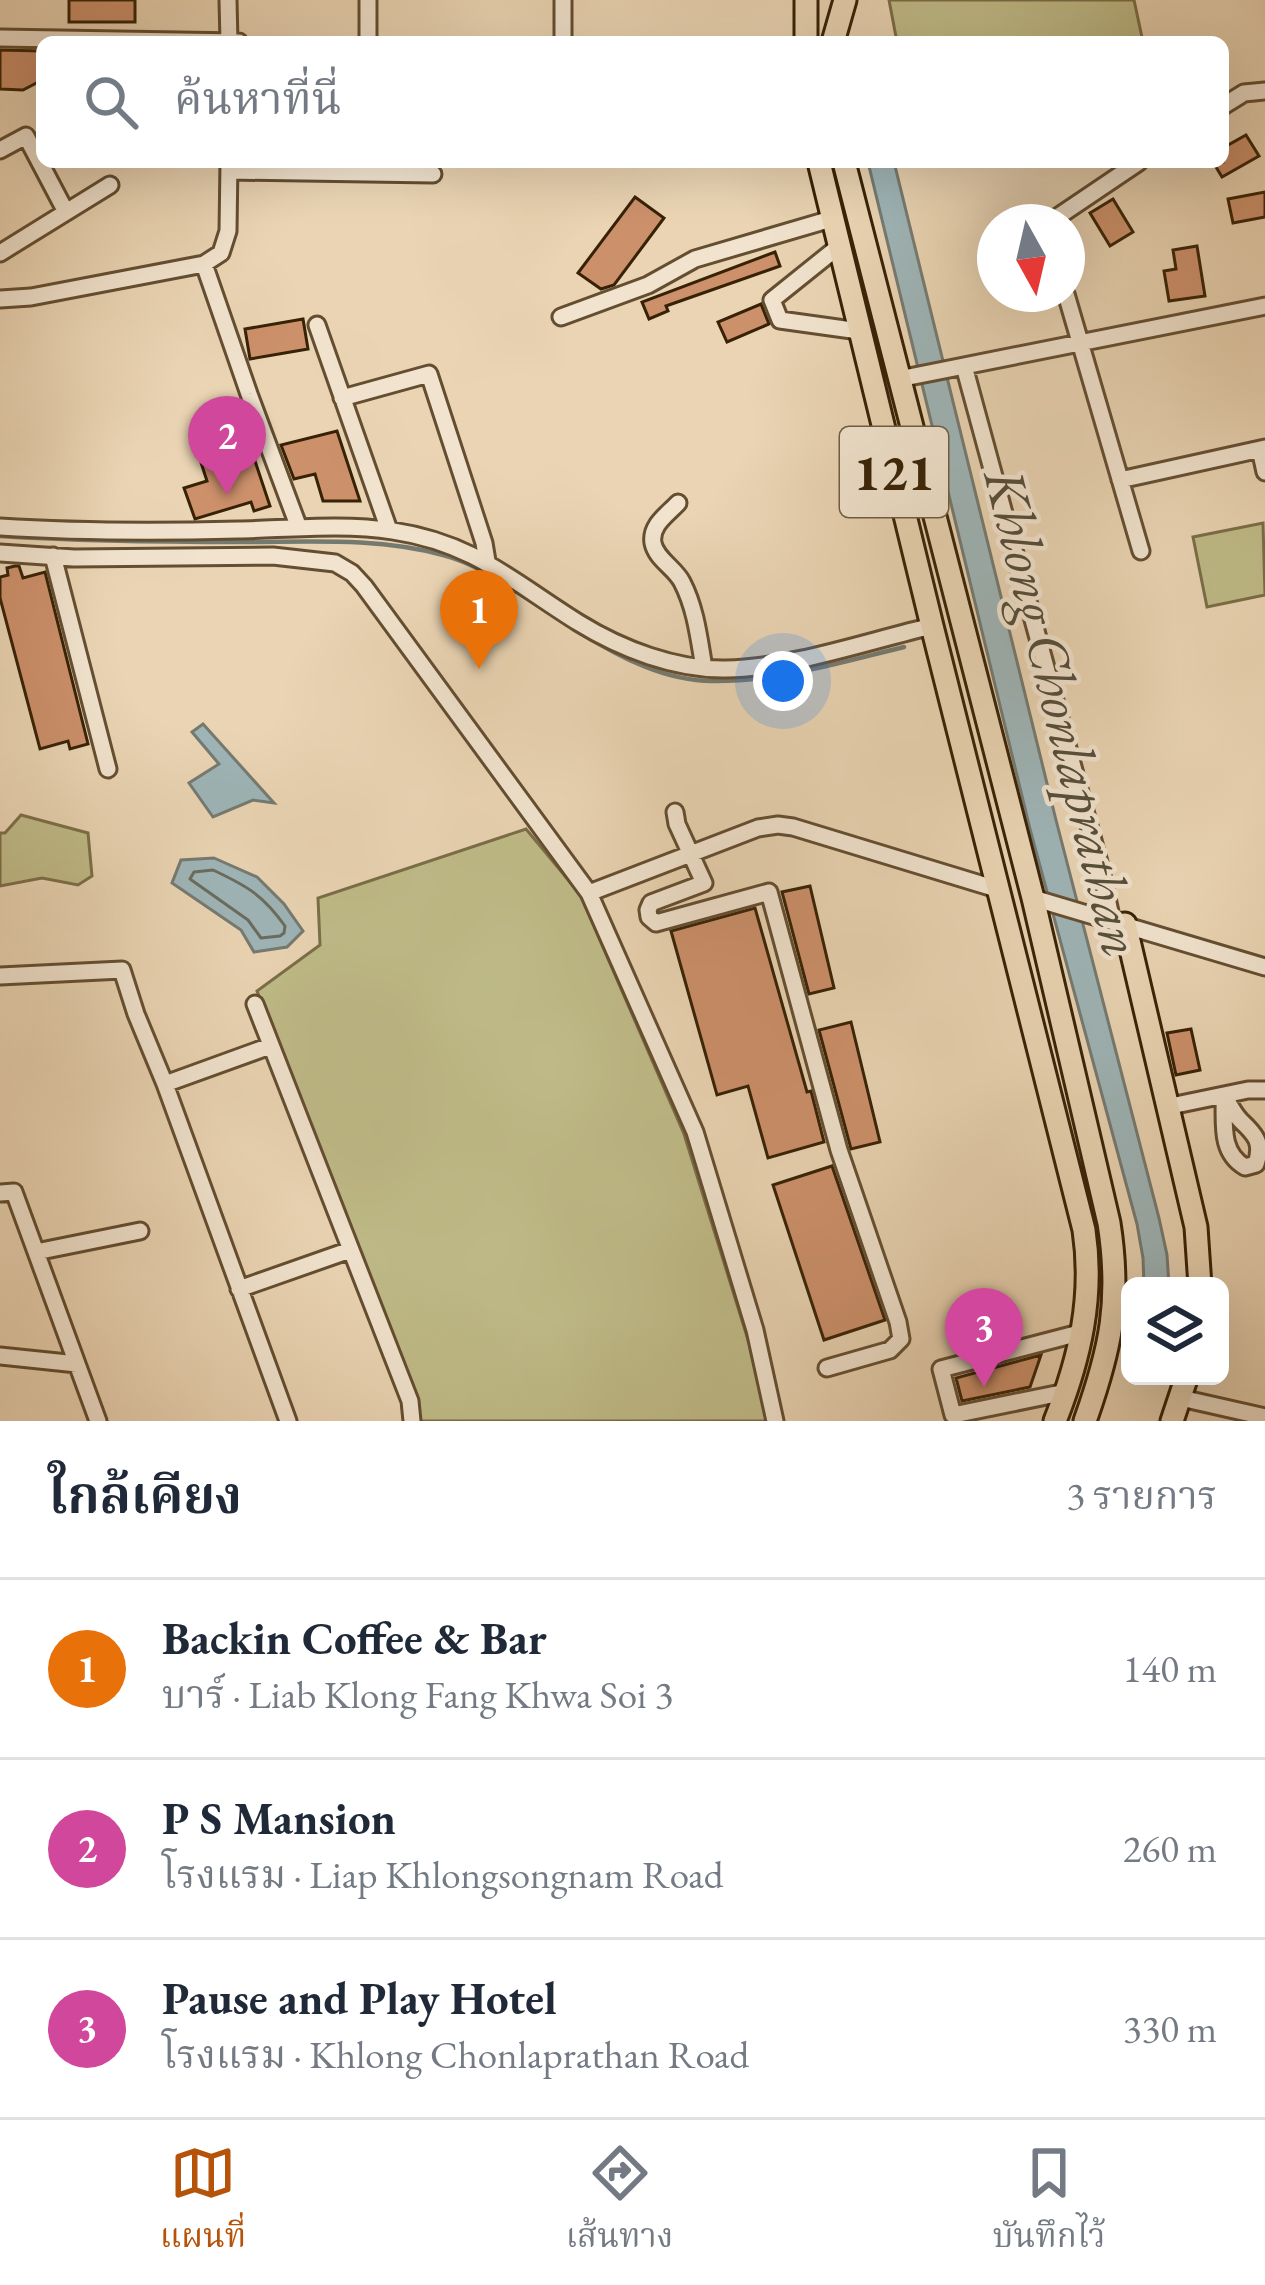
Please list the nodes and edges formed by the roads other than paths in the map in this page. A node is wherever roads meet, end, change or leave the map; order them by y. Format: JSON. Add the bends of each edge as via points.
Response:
{"nodes":[{"id":1,"x":227,"y":0,"type":"edge"},
{"id":2,"x":368,"y":0,"type":"edge"},
{"id":3,"x":562,"y":0,"type":"edge"},
{"id":4,"x":806,"y":0,"type":"edge"},
{"id":5,"x":845,"y":0,"type":"edge"},
{"id":6,"x":229,"y":36,"type":"edge"},
{"id":7,"x":368,"y":36,"type":"edge"},
{"id":8,"x":563,"y":36,"type":"edge"},
{"id":9,"x":806,"y":36,"type":"edge"},
{"id":10,"x":835,"y":36,"type":"edge"},
{"id":11,"x":0,"y":38,"type":"edge"},
{"id":12,"x":36,"y":39,"type":"edge"},
{"id":13,"x":1265,"y":91,"type":"edge"},
{"id":14,"x":1229,"y":102,"type":"edge"},
{"id":15,"x":0,"y":151,"type":"edge"},
{"id":16,"x":36,"y":155,"type":"edge"},
{"id":17,"x":43,"y":168,"type":"edge"},
{"id":18,"x":229,"y":168,"type":"edge"},
{"id":19,"x":258,"y":168,"type":"edge"},
{"id":20,"x":821,"y":168,"type":"edge"},
{"id":21,"x":846,"y":168,"type":"edge"},
{"id":22,"x":1130,"y":168,"type":"edge"},
{"id":23,"x":433,"y":174,"type":"dead end"},
{"id":24,"x":110,"y":185,"type":"dead end"},
{"id":25,"x":1077,"y":204,"type":"edge"},
{"id":26,"x":66,"y":212,"type":"junction"},
{"id":27,"x":831,"y":218,"type":"junction"},
{"id":28,"x":838,"y":247,"type":"junction"},
{"id":29,"x":0,"y":254,"type":"edge"},
{"id":30,"x":204,"y":264,"type":"junction"},
{"id":31,"x":0,"y":298,"type":"edge"},
{"id":32,"x":1265,"y":306,"type":"edge"},
{"id":33,"x":1071,"y":312,"type":"edge"},
{"id":34,"x":561,"y":316,"type":"dead end"},
{"id":35,"x":317,"y":325,"type":"dead end"},
{"id":36,"x":859,"y":331,"type":"junction"},
{"id":37,"x":1079,"y":342,"type":"junction"},
{"id":38,"x":964,"y":366,"type":"junction"},
{"id":39,"x":899,"y":380,"type":"junction"},
{"id":40,"x":342,"y":398,"type":"junction"},
{"id":41,"x":1263,"y":448,"type":"edge"},
{"id":42,"x":1265,"y":472,"type":"edge"},
{"id":43,"x":1120,"y":480,"type":"junction"},
{"id":44,"x":678,"y":503,"type":"dead end"},
{"id":45,"x":0,"y":527,"type":"edge"},
{"id":46,"x":299,"y":528,"type":"junction"},
{"id":47,"x":332,"y":529,"type":"junction"},
{"id":48,"x":389,"y":530,"type":"junction"},
{"id":49,"x":1141,"y":550,"type":"dead end"},
{"id":50,"x":0,"y":553,"type":"edge"},
{"id":51,"x":53,"y":556,"type":"junction"},
{"id":52,"x":487,"y":561,"type":"junction"},
{"id":53,"x":335,"y":563,"type":"junction"},
{"id":54,"x":932,"y":626,"type":"junction"},
{"id":55,"x":704,"y":668,"type":"junction"},
{"id":56,"x":108,"y":769,"type":"dead end"},
{"id":57,"x":1004,"y":785,"type":"junction"},
{"id":58,"x":674,"y":812,"type":"dead end"},
{"id":59,"x":693,"y":853,"type":"junction"},
{"id":60,"x":994,"y":866,"type":"junction"},
{"id":61,"x":1000,"y":890,"type":"junction"},
{"id":62,"x":590,"y":893,"type":"junction"},
{"id":63,"x":1033,"y":898,"type":"junction"},
{"id":64,"x":1119,"y":923,"type":"junction"},
{"id":65,"x":1042,"y":943,"type":"junction"},
{"id":66,"x":1015,"y":947,"type":"junction"},
{"id":67,"x":1265,"y":967,"type":"edge"},
{"id":68,"x":0,"y":976,"type":"edge"},
{"id":69,"x":255,"y":1004,"type":"dead end"},
{"id":70,"x":270,"y":1046,"type":"junction"},
{"id":71,"x":165,"y":1084,"type":"junction"},
{"id":72,"x":1265,"y":1090,"type":"edge"},
{"id":73,"x":1166,"y":1107,"type":"junction"},
{"id":74,"x":0,"y":1193,"type":"edge"},
{"id":75,"x":140,"y":1231,"type":"dead end"},
{"id":76,"x":350,"y":1250,"type":"junction"},
{"id":77,"x":36,"y":1252,"type":"junction"},
{"id":78,"x":1199,"y":1277,"type":"edge"},
{"id":79,"x":239,"y":1289,"type":"junction"},
{"id":80,"x":1083,"y":1332,"type":"junction"},
{"id":81,"x":0,"y":1339,"type":"edge"},
{"id":82,"x":3,"y":1356,"type":"edge"},
{"id":83,"x":77,"y":1364,"type":"junction"},
{"id":84,"x":827,"y":1368,"type":"dead end"},
{"id":85,"x":1184,"y":1387,"type":"edge"},
{"id":86,"x":1066,"y":1392,"type":"junction"},
{"id":87,"x":1258,"y":1417,"type":"edge"},
{"id":88,"x":98,"y":1421,"type":"edge"},
{"id":89,"x":288,"y":1421,"type":"edge"},
{"id":90,"x":412,"y":1421,"type":"edge"},
{"id":91,"x":775,"y":1421,"type":"edge"},
{"id":92,"x":1055,"y":1421,"type":"edge"},
{"id":93,"x":1085,"y":1421,"type":"edge"},
{"id":94,"x":1172,"y":1421,"type":"edge"}],
"edges":[{"from":1,"to":6,"type":"street"},
{"from":2,"to":7,"type":"street"},
{"from":3,"to":8,"type":"street"},
{"from":4,"to":9,"type":"main road"},
{"from":5,"to":10,"type":"main road"},
{"from":11,"to":12,"type":"street"},
{"from":13,"to":14,"type":"street"},
{"from":15,"to":16,"type":"street","via":[[26,136]]},
{"from":17,"to":26,"type":"street"},
{"from":18,"to":30,"type":"street","via":[[228,231],[221,253]]},
{"from":19,"to":23,"type":"street"},
{"from":20,"to":27,"type":"main road","number":"121"},
{"from":21,"to":39,"type":"main road","number":"121"},
{"from":22,"to":25,"type":"street"},
{"from":24,"to":26,"type":"street"},
{"from":26,"to":29,"type":"street"},
{"from":27,"to":28,"type":"main road","number":"121"},
{"from":27,"to":34,"type":"street","via":[[695,259]]},
{"from":28,"to":36,"type":"main road","number":"121"},
{"from":28,"to":36,"type":"street","via":[[772,299],[780,320]]},
{"from":30,"to":31,"type":"street"},
{"from":30,"to":46,"type":"street"},
{"from":32,"to":37,"type":"street"},
{"from":33,"to":37,"type":"street"},
{"from":35,"to":40,"type":"street"},
{"from":36,"to":54,"type":"main road","number":"121"},
{"from":37,"to":38,"type":"street"},
{"from":37,"to":43,"type":"street"},
{"from":38,"to":39,"type":"street"},
{"from":38,"to":64,"type":"street"},
{"from":39,"to":57,"type":"main road","number":"121"},
{"from":40,"to":48,"type":"street"},
{"from":40,"to":52,"type":"street","via":[[429,374]]},
{"from":41,"to":42,"type":"street"},
{"from":41,"to":43,"type":"street"},
{"from":43,"to":49,"type":"street"},
{"from":44,"to":55,"type":"street","via":[[659,521],[653,543],[692,604]]},
{"from":45,"to":46,"type":"street"},
{"from":46,"to":47,"type":"street"},
{"from":47,"to":48,"type":"street"},
{"from":47,"to":53,"type":"street"},
{"from":48,"to":52,"type":"street"},
{"from":50,"to":51,"type":"street"},
{"from":51,"to":53,"type":"street"},
{"from":51,"to":56,"type":"street"},
{"from":52,"to":55,"type":"street","via":[[612,640]]},
{"from":53,"to":62,"type":"street","via":[[364,586]]},
{"from":54,"to":55,"type":"street","via":[[776,664]]},
{"from":54,"to":60,"type":"main road","number":"121"},
{"from":57,"to":60,"type":"main road","via":[[993,817],[1006,872]]},
{"from":57,"to":63,"type":"main road","number":"121"},
{"from":58,"to":59,"type":"street"},
{"from":59,"to":61,"type":"street","via":[[758,828],[793,827]]},
{"from":59,"to":62,"type":"street"},
{"from":59,"to":84,"type":"street","via":[[704,884],[652,903],[649,917],[656,923],[769,892],[839,1150],[898,1322],[901,1339],[890,1350]]},
{"from":60,"to":61,"type":"main road","number":"121"},
{"from":61,"to":66,"type":"main road","number":"121"},
{"from":62,"to":91,"type":"street","via":[[695,1132]]},
{"from":63,"to":64,"type":"street"},
{"from":63,"to":65,"type":"main road","number":"121"},
{"from":64,"to":67,"type":"street"},
{"from":64,"to":73,"type":"main road"},
{"from":65,"to":66,"type":"main road","via":[[1030,914],[1018,907],[1010,916]]},
{"from":65,"to":93,"type":"main road","number":"121","via":[[1115,1260],[1114,1320]]},
{"from":66,"to":80,"type":"main road","number":"121","via":[[1084,1229]]},
{"from":68,"to":71,"type":"street","via":[[122,970]]},
{"from":69,"to":70,"type":"street"},
{"from":70,"to":71,"type":"street"},
{"from":70,"to":76,"type":"street"},
{"from":71,"to":79,"type":"street"},
{"from":72,"to":73,"type":"street"},
{"from":73,"to":78,"type":"main road","via":[[1196,1227]]},
{"from":74,"to":77,"type":"street","via":[[14,1192]]},
{"from":75,"to":77,"type":"street"},
{"from":76,"to":79,"type":"street"},
{"from":76,"to":90,"type":"street"},
{"from":77,"to":83,"type":"street"},
{"from":79,"to":89,"type":"street"},
{"from":80,"to":86,"type":"main road","number":"121"},
{"from":80,"to":86,"type":"street","via":[[940,1370],[953,1415]]},
{"from":81,"to":82,"type":"street"},
{"from":82,"to":83,"type":"street"},
{"from":83,"to":88,"type":"street"},
{"from":85,"to":87,"type":"street"},
{"from":85,"to":94,"type":"main road"},
{"from":86,"to":92,"type":"main road","number":"121"}]}
